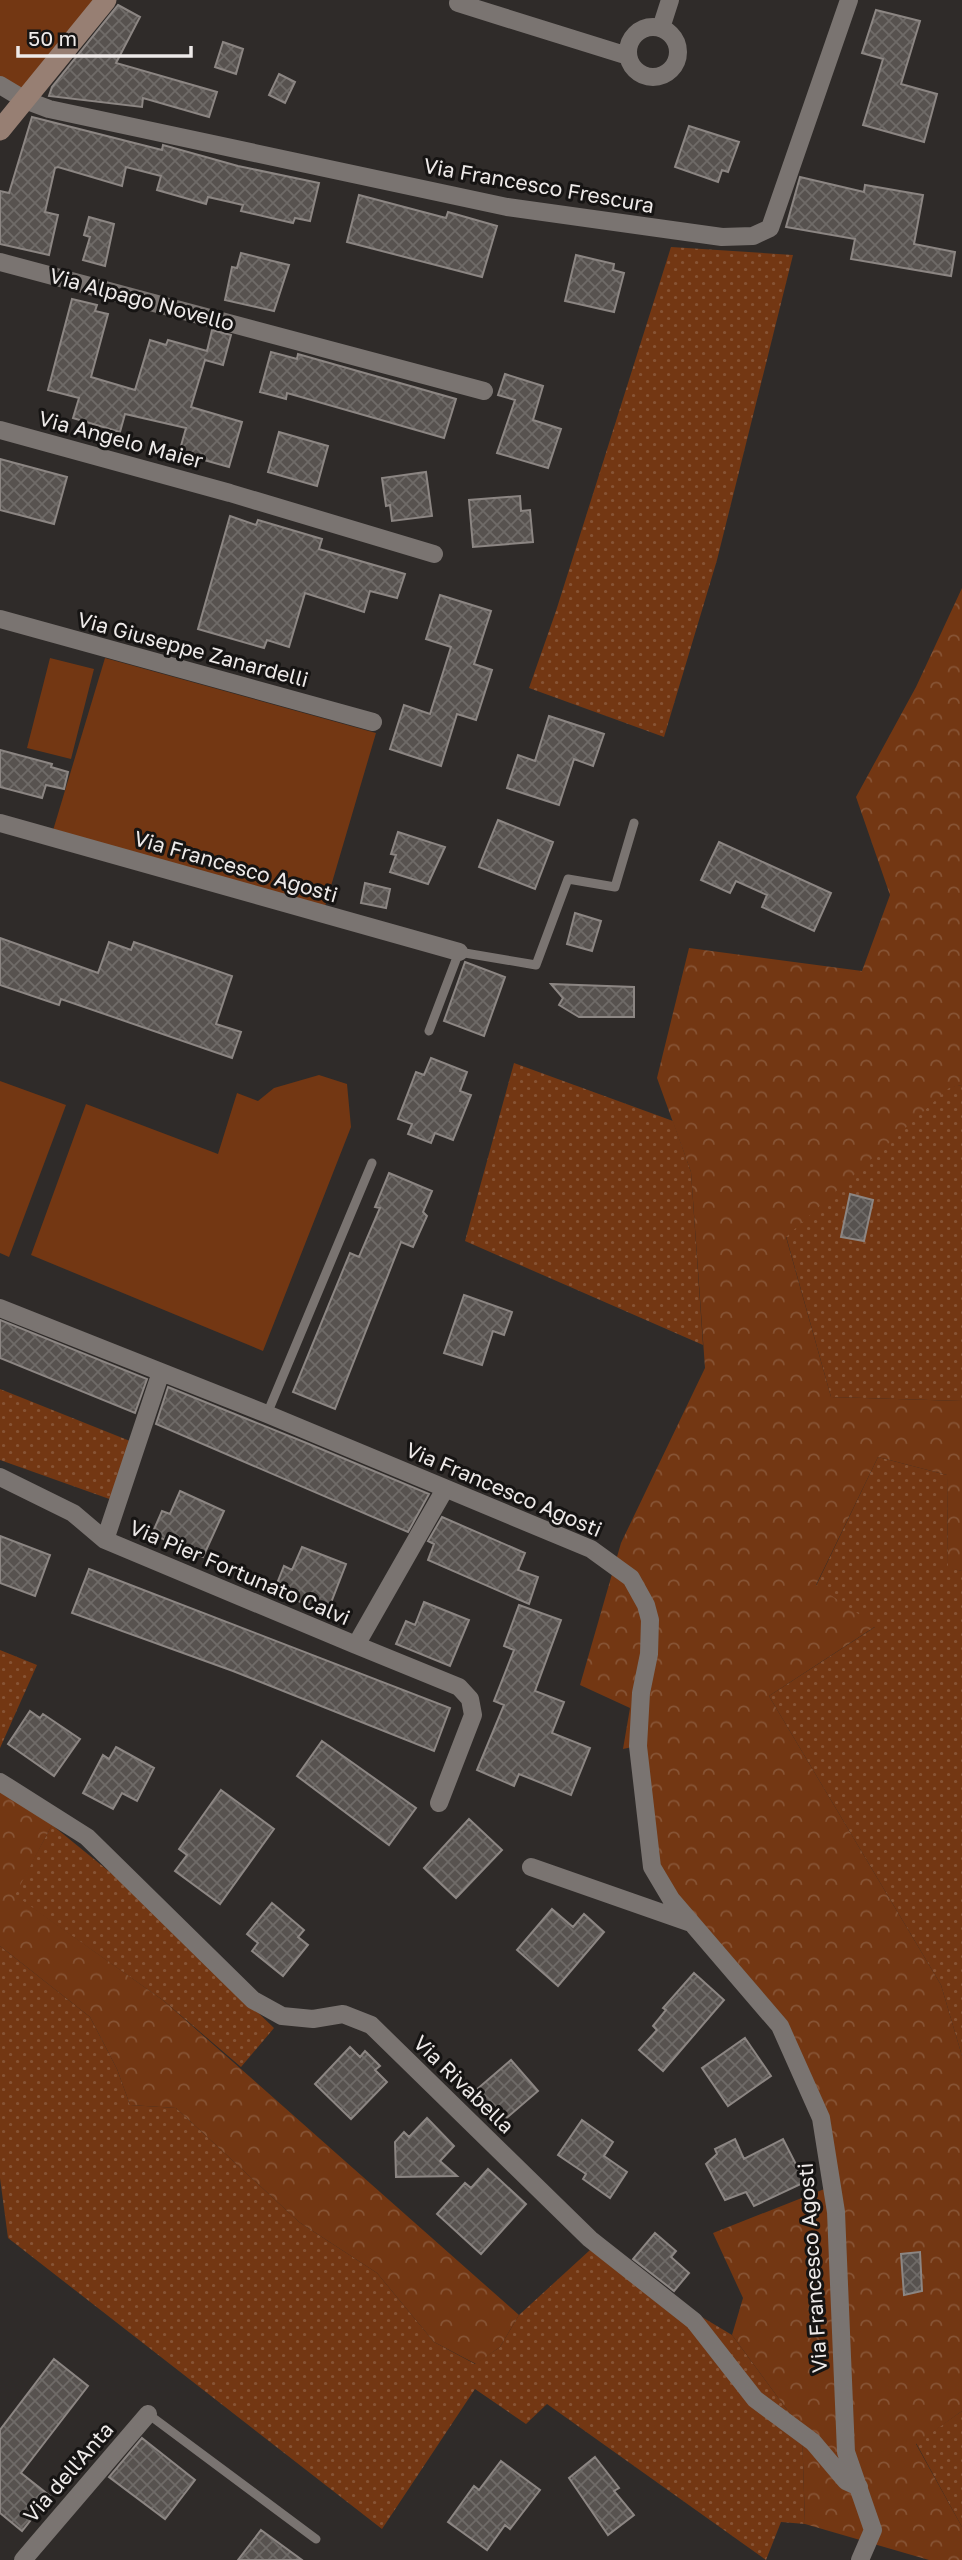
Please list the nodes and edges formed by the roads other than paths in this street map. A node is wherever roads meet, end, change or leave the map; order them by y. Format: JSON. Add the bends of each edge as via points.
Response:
{"nodes":[{"id":1,"x":107,"y":0,"type":"edge"},
{"id":2,"x":670,"y":0,"type":"edge"},
{"id":3,"x":849,"y":0,"type":"edge"},
{"id":4,"x":459,"y":2,"type":"edge"},
{"id":5,"x":661,"y":28,"type":"junction"},
{"id":6,"x":628,"y":57,"type":"junction"},
{"id":7,"x":0,"y":85,"type":"edge"},
{"id":8,"x":25,"y":100,"type":"junction"},
{"id":9,"x":0,"y":130,"type":"edge"},
{"id":10,"x":0,"y":262,"type":"edge"},
{"id":11,"x":484,"y":391,"type":"dead end"},
{"id":12,"x":0,"y":430,"type":"edge"},
{"id":13,"x":434,"y":554,"type":"dead end"},
{"id":14,"x":0,"y":619,"type":"edge"},
{"id":15,"x":373,"y":722,"type":"dead end"},
{"id":16,"x":0,"y":823,"type":"edge"},
{"id":17,"x":634,"y":823,"type":"dead end"},
{"id":18,"x":460,"y":953,"type":"junction"},
{"id":19,"x":429,"y":1031,"type":"dead end"},
{"id":20,"x":372,"y":1163,"type":"dead end"},
{"id":21,"x":0,"y":1308,"type":"edge"},
{"id":22,"x":161,"y":1372,"type":"junction"},
{"id":23,"x":267,"y":1414,"type":"junction"},
{"id":24,"x":0,"y":1477,"type":"edge"},
{"id":25,"x":445,"y":1489,"type":"junction"},
{"id":26,"x":106,"y":1540,"type":"junction"},
{"id":27,"x":356,"y":1645,"type":"junction"},
{"id":28,"x":0,"y":1782,"type":"edge"},
{"id":29,"x":439,"y":1803,"type":"dead end"},
{"id":30,"x":531,"y":1867,"type":"dead end"},
{"id":31,"x":691,"y":1923,"type":"junction"},
{"id":32,"x":148,"y":2414,"type":"joint"},
{"id":33,"x":859,"y":2487,"type":"junction"},
{"id":34,"x":316,"y":2539,"type":"dead end"},
{"id":35,"x":23,"y":2560,"type":"edge"},
{"id":36,"x":860,"y":2560,"type":"edge"}],
"edges":[{"from":1,"to":8,"type":"street"},
{"from":2,"to":5,"type":"street"},
{"from":3,"to":8,"type":"street","name":"Via Francesco Frescura","via":[[770,228],[753,236],[722,237],[507,207],[49,109]]},
{"from":4,"to":6,"type":"street"},
{"from":5,"to":6,"type":"street","via":[[648,27],[637,33],[629,44]]},
{"from":5,"to":6,"type":"street","via":[[672,35],[678,47],[670,71],[658,77],[645,76],[634,69]]},
{"from":7,"to":8,"type":"street","name":"Via Francesco Frescura"},
{"from":8,"to":9,"type":"street"},
{"from":10,"to":11,"type":"street","name":"Via Alpago Novello"},
{"from":12,"to":13,"type":"street","name":"Via Angelo Maier","via":[[230,492]]},
{"from":14,"to":15,"type":"street","name":"Via Giuseppe Zanardelli"},
{"from":16,"to":18,"type":"street","name":"Via Francesco Agosti"},
{"from":17,"to":18,"type":"lane","via":[[615,887],[568,879],[536,965]]},
{"from":18,"to":19,"type":"lane"},
{"from":20,"to":23,"type":"lane"},
{"from":21,"to":22,"type":"street","name":"Via Francesco Agosti"},
{"from":22,"to":23,"type":"street","name":"Via Francesco Agosti"},
{"from":22,"to":26,"type":"street","name":"Via Pier Fortunato Calvi"},
{"from":23,"to":25,"type":"street","name":"Via Francesco Agosti"},
{"from":24,"to":26,"type":"street","name":"Via Pier Fortunato Calvi","via":[[73,1513]]},
{"from":25,"to":27,"type":"street","name":"Via Pier Fortunato Calvi"},
{"from":25,"to":31,"type":"street","name":"Via Francesco Agosti","via":[[591,1549],[619,1567],[639,1591],[651,1638],[638,1746],[652,1867]]},
{"from":26,"to":27,"type":"street","name":"Via Pier Fortunato Calvi"},
{"from":27,"to":29,"type":"street","name":"Via Pier Fortunato Calvi","via":[[459,1687],[470,1699],[473,1715]]},
{"from":28,"to":33,"type":"street","name":"Via Rivabella","via":[[87,1837],[253,2000],[282,2016],[313,2019],[343,2014],[371,2025],[590,2239],[694,2321],[755,2399],[813,2442],[846,2481]]},
{"from":30,"to":31,"type":"street"},
{"from":31,"to":33,"type":"street","name":"Via Francesco Agosti","via":[[780,2026],[818,2110],[836,2212],[846,2452]]},
{"from":32,"to":34,"type":"lane"},
{"from":32,"to":35,"type":"street","name":"Via dell'Anta"},
{"from":33,"to":36,"type":"street","name":"Via Francesco Agosti","via":[[873,2530]]}]}
